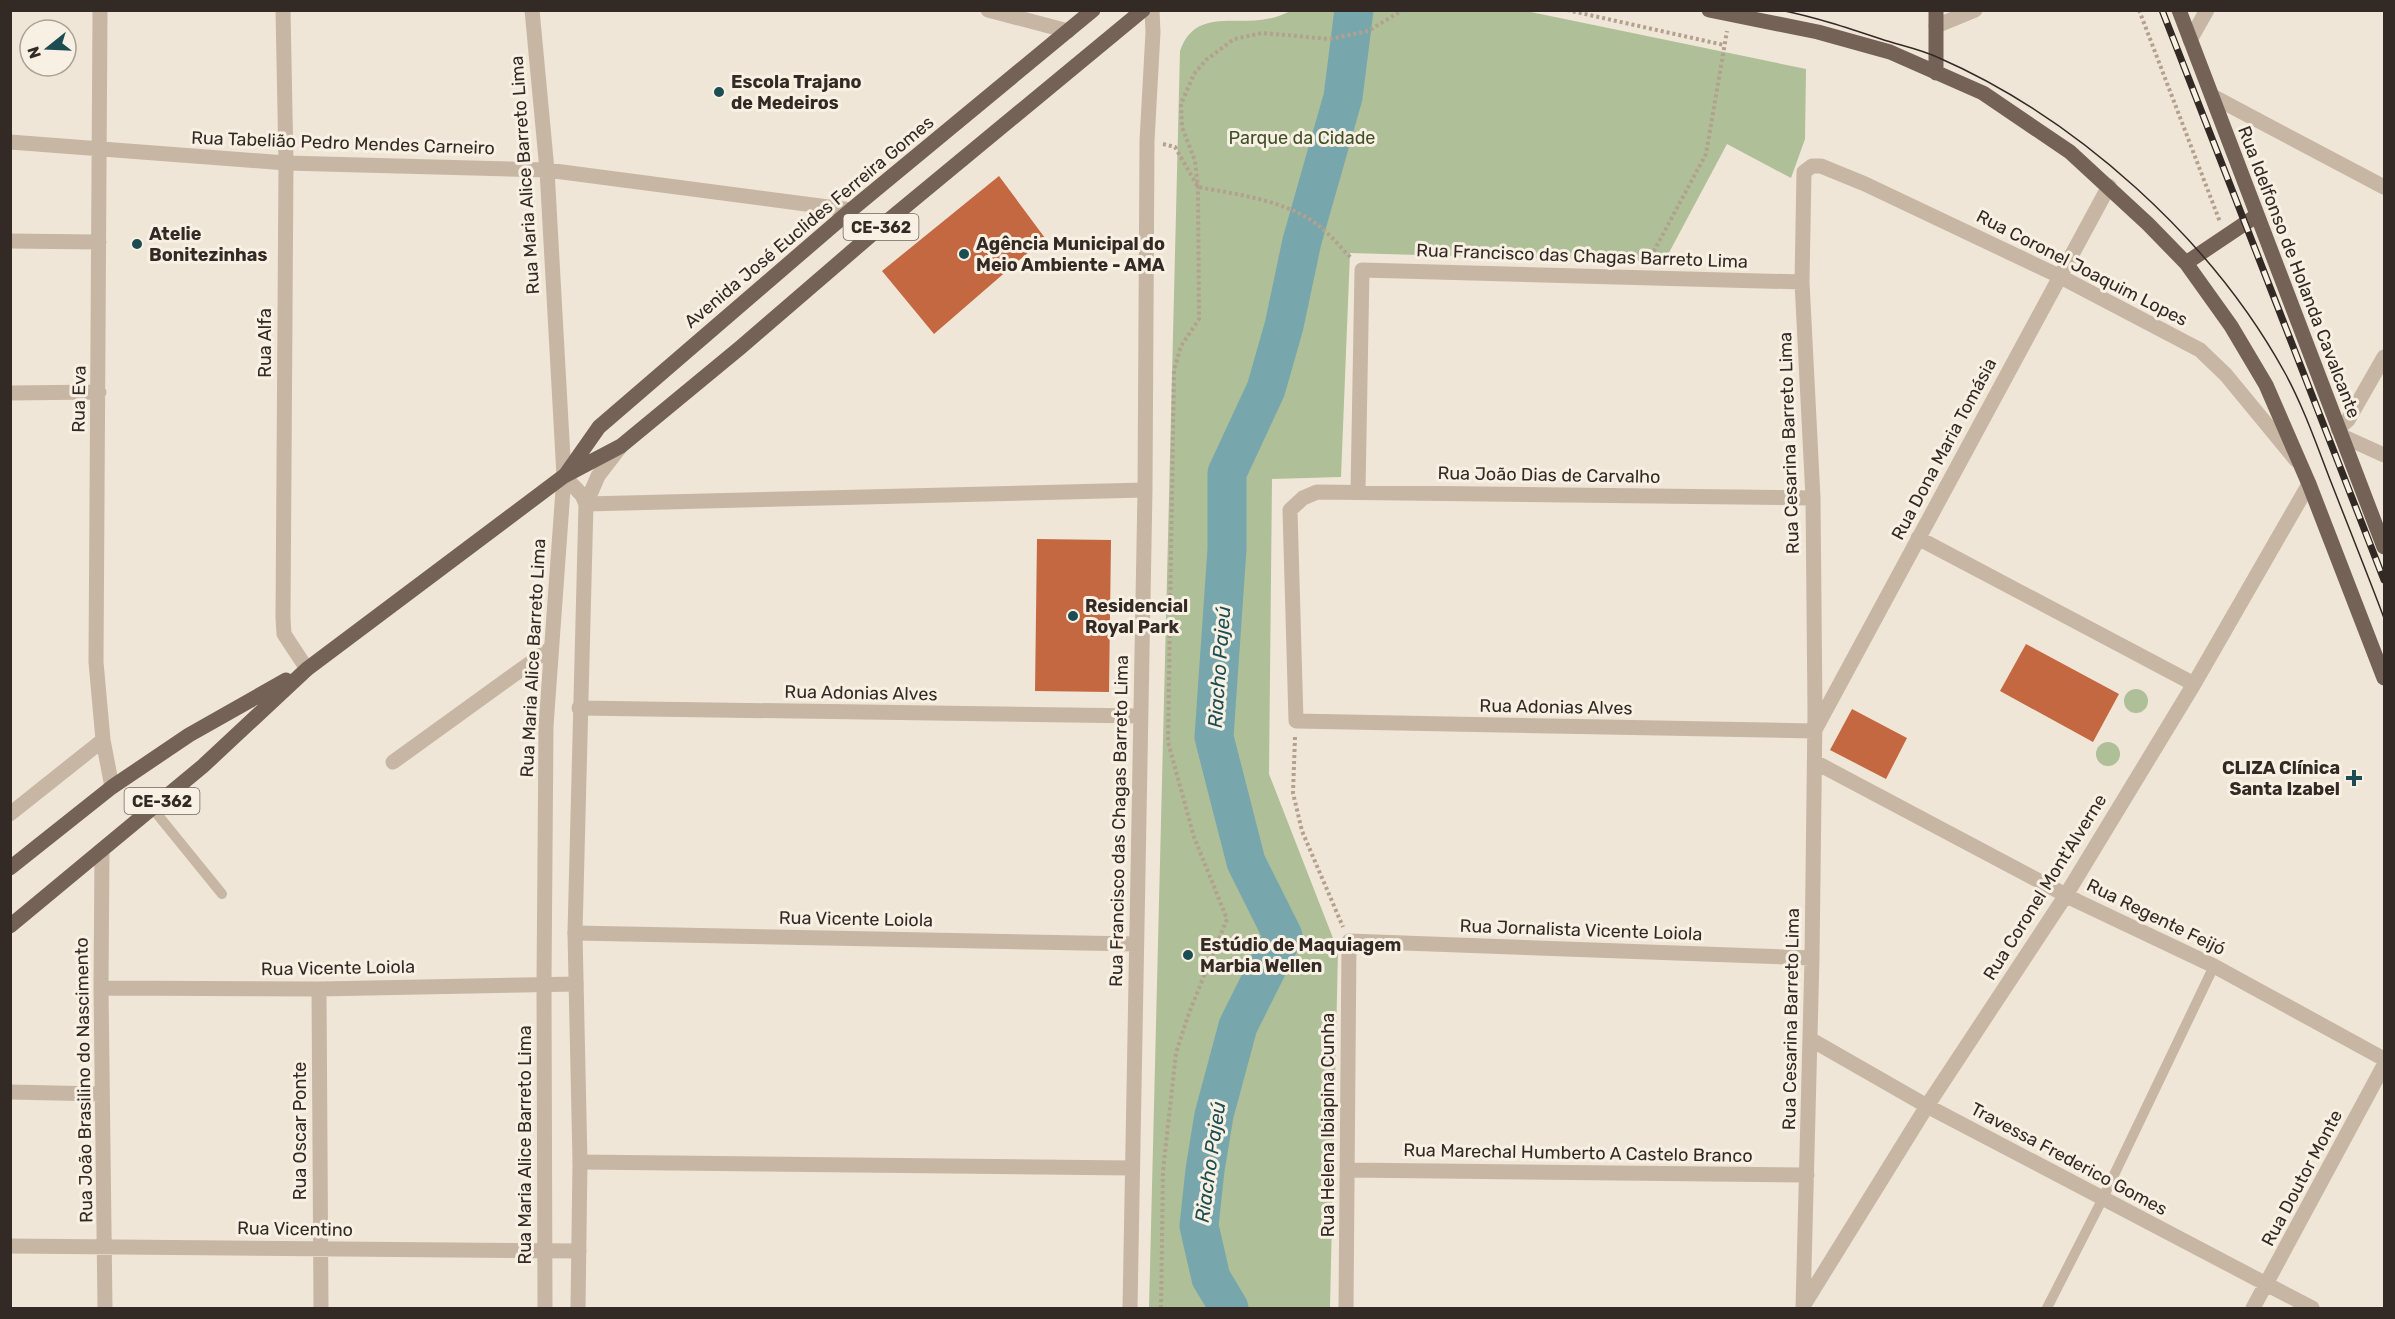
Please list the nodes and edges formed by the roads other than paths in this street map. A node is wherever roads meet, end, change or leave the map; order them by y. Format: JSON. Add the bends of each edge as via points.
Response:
{"nodes":[{"id":1,"x":100,"y":10,"type":"edge"},
{"id":2,"x":283,"y":10,"type":"edge"},
{"id":3,"x":532,"y":10,"type":"edge"},
{"id":4,"x":988,"y":10,"type":"edge"},
{"id":5,"x":1093,"y":10,"type":"edge"},
{"id":6,"x":1143,"y":10,"type":"edge"},
{"id":7,"x":1152,"y":10,"type":"edge"},
{"id":8,"x":1709,"y":10,"type":"edge"},
{"id":9,"x":1975,"y":10,"type":"edge"},
{"id":10,"x":2179,"y":10,"type":"edge"},
{"id":11,"x":2207,"y":10,"type":"edge"},
{"id":12,"x":1936,"y":18,"type":"edge"},
{"id":13,"x":1068,"y":31,"type":"junction"},
{"id":14,"x":2190,"y":40,"type":"junction"},
{"id":15,"x":1936,"y":72,"type":"junction"},
{"id":16,"x":2212,"y":96,"type":"junction"},
{"id":17,"x":10,"y":142,"type":"edge"},
{"id":18,"x":99,"y":150,"type":"junction"},
{"id":19,"x":286,"y":163,"type":"junction"},
{"id":20,"x":546,"y":170,"type":"junction"},
{"id":21,"x":1804,"y":172,"type":"joint"},
{"id":22,"x":2109,"y":186,"type":"junction"},
{"id":23,"x":2385,"y":187,"type":"edge"},
{"id":24,"x":851,"y":210,"type":"junction"},
{"id":25,"x":2256,"y":216,"type":"junction"},
{"id":26,"x":10,"y":241,"type":"edge"},
{"id":27,"x":99,"y":242,"type":"junction"},
{"id":28,"x":2186,"y":263,"type":"junction"},
{"id":29,"x":2059,"y":276,"type":"junction"},
{"id":30,"x":1802,"y":282,"type":"junction"},
{"id":31,"x":2385,"y":357,"type":"edge"},
{"id":32,"x":99,"y":392,"type":"junction"},
{"id":33,"x":10,"y":393,"type":"edge"},
{"id":34,"x":2340,"y":432,"type":"junction"},
{"id":35,"x":621,"y":446,"type":"junction"},
{"id":36,"x":2385,"y":455,"type":"edge"},
{"id":37,"x":2302,"y":467,"type":"junction"},
{"id":38,"x":564,"y":476,"type":"junction"},
{"id":39,"x":2309,"y":484,"type":"junction"},
{"id":40,"x":1145,"y":490,"type":"junction"},
{"id":41,"x":1358,"y":491,"type":"junction"},
{"id":42,"x":1813,"y":498,"type":"junction"},
{"id":43,"x":586,"y":504,"type":"junction"},
{"id":44,"x":1918,"y":538,"type":"junction"},
{"id":45,"x":2385,"y":547,"type":"edge"},
{"id":46,"x":551,"y":648,"type":"junction"},
{"id":47,"x":307,"y":669,"type":"junction"},
{"id":48,"x":2385,"y":678,"type":"edge"},
{"id":49,"x":2194,"y":684,"type":"junction"},
{"id":50,"x":579,"y":708,"type":"junction"},
{"id":51,"x":1141,"y":716,"type":"junction"},
{"id":52,"x":1296,"y":722,"type":"joint"},
{"id":53,"x":1815,"y":731,"type":"junction"},
{"id":54,"x":103,"y":740,"type":"junction"},
{"id":55,"x":393,"y":762,"type":"dead end"},
{"id":56,"x":1815,"y":762,"type":"junction"},
{"id":57,"x":112,"y":787,"type":"junction"},
{"id":58,"x":153,"y":809,"type":"junction"},
{"id":59,"x":10,"y":814,"type":"edge"},
{"id":60,"x":102,"y":850,"type":"junction"},
{"id":61,"x":10,"y":868,"type":"edge"},
{"id":62,"x":222,"y":894,"type":"dead end"},
{"id":63,"x":2066,"y":895,"type":"junction"},
{"id":64,"x":10,"y":926,"type":"edge"},
{"id":65,"x":575,"y":933,"type":"junction"},
{"id":66,"x":1349,"y":941,"type":"joint"},
{"id":67,"x":1136,"y":944,"type":"junction"},
{"id":68,"x":1812,"y":958,"type":"junction"},
{"id":69,"x":2214,"y":966,"type":"junction"},
{"id":70,"x":544,"y":984,"type":"junction"},
{"id":71,"x":576,"y":984,"type":"junction"},
{"id":72,"x":101,"y":988,"type":"junction"},
{"id":73,"x":319,"y":989,"type":"junction"},
{"id":74,"x":1810,"y":1039,"type":"junction"},
{"id":75,"x":2385,"y":1059,"type":"edge"},
{"id":76,"x":2385,"y":1065,"type":"edge"},
{"id":77,"x":10,"y":1092,"type":"edge"},
{"id":78,"x":102,"y":1094,"type":"junction"},
{"id":79,"x":1927,"y":1106,"type":"junction"},
{"id":80,"x":580,"y":1162,"type":"junction"},
{"id":81,"x":1132,"y":1168,"type":"junction"},
{"id":82,"x":1348,"y":1170,"type":"junction"},
{"id":83,"x":1807,"y":1175,"type":"junction"},
{"id":84,"x":2102,"y":1200,"type":"junction"},
{"id":85,"x":10,"y":1246,"type":"edge"},
{"id":86,"x":105,"y":1246,"type":"junction"},
{"id":87,"x":320,"y":1248,"type":"junction"},
{"id":88,"x":546,"y":1251,"type":"junction"},
{"id":89,"x":579,"y":1251,"type":"junction"},
{"id":90,"x":2267,"y":1286,"type":"junction"},
{"id":91,"x":1803,"y":1307,"type":"edge"},
{"id":92,"x":105,"y":1308,"type":"edge"},
{"id":93,"x":321,"y":1308,"type":"edge"},
{"id":94,"x":545,"y":1308,"type":"edge"},
{"id":95,"x":578,"y":1308,"type":"edge"},
{"id":96,"x":1130,"y":1308,"type":"edge"},
{"id":97,"x":1346,"y":1308,"type":"edge"},
{"id":98,"x":2047,"y":1308,"type":"edge"},
{"id":99,"x":2253,"y":1308,"type":"edge"},
{"id":100,"x":2312,"y":1308,"type":"edge"}],
"edges":[{"from":1,"to":18,"type":"street","name":"Rua Eva"},
{"from":2,"to":19,"type":"street","name":"Rua Alfa"},
{"from":3,"to":20,"type":"street","name":"Rua Maria Alice Barreto Lima"},
{"from":4,"to":13,"type":"street"},
{"from":5,"to":13,"type":"main road","name":"Avenida José Euclides Ferreira Gomes","number":"CE-362"},
{"from":6,"to":35,"type":"main road","name":"Avenida José Euclides Ferreira Gomes","number":"CE-362"},
{"from":7,"to":40,"type":"street","name":"Rua Francisco das Chagas Barreto Lima","via":[[1147,141]]},
{"from":8,"to":15,"type":"main road","via":[[1854,41]]},
{"from":9,"to":12,"type":"street"},
{"from":10,"to":14,"type":"main road","name":"Rua Idelfonso de Holanda Cavalcante"},
{"from":11,"to":14,"type":"street"},
{"from":12,"to":15,"type":"main road"},
{"from":13,"to":24,"type":"main road","name":"Avenida José Euclides Ferreira Gomes","number":"CE-362"},
{"from":14,"to":16,"type":"main road","name":"Rua Idelfonso de Holanda Cavalcante"},
{"from":15,"to":22,"type":"main road","via":[[2010,110],[2070,152]]},
{"from":16,"to":23,"type":"street"},
{"from":16,"to":25,"type":"main road","name":"Rua Idelfonso de Holanda Cavalcante"},
{"from":17,"to":18,"type":"street","name":"Rua Tabelião Pedro Mendes Carneiro"},
{"from":18,"to":19,"type":"street","name":"Rua Tabelião Pedro Mendes Carneiro"},
{"from":18,"to":27,"type":"street","name":"Rua Eva"},
{"from":19,"to":20,"type":"street","name":"Rua Tabelião Pedro Mendes Carneiro"},
{"from":19,"to":47,"type":"street","name":"Rua Alfa","via":[[283,618],[284,634]]},
{"from":20,"to":24,"type":"street","name":"Rua Tabelião Pedro Mendes Carneiro"},
{"from":20,"to":38,"type":"street","name":"Rua Maria Alice Barreto Lima"},
{"from":21,"to":29,"type":"street","name":"Rua Coronel Joaquim Lopes","via":[[1821,166]]},
{"from":21,"to":30,"type":"street","name":"Rua Cesarina Barreto Lima"},
{"from":22,"to":28,"type":"main road"},
{"from":22,"to":29,"type":"street","name":"Rua Dona Maria Tomásia"},
{"from":24,"to":38,"type":"main road","name":"Avenida José Euclides Ferreira Gomes","number":"CE-362","via":[[599,427]]},
{"from":25,"to":28,"type":"main road"},
{"from":25,"to":34,"type":"main road","name":"Rua Idelfonso de Holanda Cavalcante"},
{"from":26,"to":27,"type":"street"},
{"from":27,"to":32,"type":"street","name":"Rua Eva"},
{"from":28,"to":37,"type":"main road","via":[[2250,355]]},
{"from":29,"to":37,"type":"street","name":"Rua Coronel Joaquim Lopes","via":[[2200,350],[2226,375]]},
{"from":29,"to":44,"type":"street","name":"Rua Dona Maria Tomásia"},
{"from":30,"to":41,"type":"street","name":"Rua Francisco das Chagas Barreto Lima","via":[[1362,270]]},
{"from":30,"to":42,"type":"street","name":"Rua Cesarina Barreto Lima"},
{"from":31,"to":34,"type":"street"},
{"from":32,"to":33,"type":"street"},
{"from":32,"to":54,"type":"street","name":"Rua Eva","via":[[96,662]]},
{"from":34,"to":36,"type":"street"},
{"from":34,"to":45,"type":"main road","name":"Rua Idelfonso de Holanda Cavalcante"},
{"from":35,"to":38,"type":"main road","name":"Avenida José Euclides Ferreira Gomes","number":"CE-362"},
{"from":35,"to":43,"type":"street","via":[[598,476]]},
{"from":37,"to":39,"type":"main road"},
{"from":38,"to":43,"type":"street"},
{"from":38,"to":46,"type":"street","name":"Rua Maria Alice Barreto Lima"},
{"from":38,"to":47,"type":"main road","name":"Avenida José Euclides Ferreira Gomes","number":"CE-362"},
{"from":39,"to":48,"type":"main road"},
{"from":39,"to":49,"type":"street","name":"Rua Coronel Mont'Alverne"},
{"from":40,"to":43,"type":"street"},
{"from":40,"to":51,"type":"street","name":"Rua Francisco das Chagas Barreto Lima"},
{"from":41,"to":42,"type":"street","name":"Rua João Dias de Carvalho"},
{"from":41,"to":52,"type":"street","name":"Rua João Dias de Carvalho","via":[[1317,492],[1290,510]]},
{"from":42,"to":53,"type":"street","name":"Rua Cesarina Barreto Lima"},
{"from":43,"to":50,"type":"street"},
{"from":44,"to":49,"type":"street"},
{"from":44,"to":53,"type":"street","name":"Rua Dona Maria Tomásia"},
{"from":46,"to":55,"type":"street"},
{"from":46,"to":70,"type":"street","name":"Rua Maria Alice Barreto Lima","via":[[546,726]]},
{"from":47,"to":57,"type":"main road","name":"Avenida José Euclides Ferreira Gomes","number":"CE-362","via":[[189,735]]},
{"from":47,"to":58,"type":"main road","name":"Avenida José Euclides Ferreira Gomes","number":"CE-362"},
{"from":49,"to":63,"type":"street","name":"Rua Coronel Mont'Alverne"},
{"from":50,"to":51,"type":"street","name":"Rua Adonias Alves"},
{"from":50,"to":65,"type":"street"},
{"from":51,"to":67,"type":"street","name":"Rua Francisco das Chagas Barreto Lima"},
{"from":52,"to":53,"type":"street","name":"Rua Adonias Alves"},
{"from":53,"to":56,"type":"street","name":"Rua Cesarina Barreto Lima"},
{"from":54,"to":57,"type":"street","name":"Rua Eva"},
{"from":54,"to":59,"type":"street"},
{"from":56,"to":63,"type":"street","name":"Rua Regente Feijó"},
{"from":56,"to":68,"type":"street","name":"Rua Cesarina Barreto Lima"},
{"from":57,"to":61,"type":"main road","name":"Avenida José Euclides Ferreira Gomes","number":"CE-362"},
{"from":58,"to":60,"type":"main road","name":"Avenida José Euclides Ferreira Gomes","number":"CE-362"},
{"from":58,"to":62,"type":"lane"},
{"from":60,"to":64,"type":"main road","name":"Avenida José Euclides Ferreira Gomes","number":"CE-362"},
{"from":60,"to":72,"type":"street","name":"Rua João Brasilino do Nascimento"},
{"from":63,"to":69,"type":"street","name":"Rua Regente Feijó"},
{"from":63,"to":79,"type":"street","name":"Rua Coronel Mont'Alverne"},
{"from":65,"to":67,"type":"street","name":"Rua Vicente Loiola"},
{"from":65,"to":71,"type":"street"},
{"from":66,"to":68,"type":"street","name":"Rua Jornalista Vicente Loiola"},
{"from":66,"to":82,"type":"street","name":"Rua Helena Ibiapina Cunha"},
{"from":67,"to":81,"type":"street","name":"Rua Francisco das Chagas Barreto Lima"},
{"from":68,"to":74,"type":"street","name":"Rua Cesarina Barreto Lima"},
{"from":69,"to":75,"type":"street","name":"Rua Regente Feijó"},
{"from":69,"to":84,"type":"lane"},
{"from":70,"to":71,"type":"street","name":"Rua Vicente Loiola"},
{"from":70,"to":73,"type":"street","name":"Rua Vicente Loiola"},
{"from":70,"to":88,"type":"street","name":"Rua Maria Alice Barreto Lima"},
{"from":71,"to":80,"type":"street"},
{"from":72,"to":73,"type":"street","name":"Rua Vicente Loiola"},
{"from":72,"to":78,"type":"street","name":"Rua João Brasilino do Nascimento"},
{"from":73,"to":87,"type":"street","name":"Rua Oscar Ponte"},
{"from":74,"to":79,"type":"street","name":"Travessa Frederico Gomes"},
{"from":74,"to":83,"type":"street","name":"Rua Cesarina Barreto Lima"},
{"from":76,"to":90,"type":"street","name":"Rua Doutor Monte"},
{"from":77,"to":78,"type":"street"},
{"from":78,"to":86,"type":"street","name":"Rua João Brasilino do Nascimento"},
{"from":79,"to":84,"type":"street","name":"Travessa Frederico Gomes"},
{"from":79,"to":91,"type":"street","name":"Rua Coronel Mont'Alverne"},
{"from":80,"to":81,"type":"street"},
{"from":80,"to":89,"type":"street"},
{"from":81,"to":96,"type":"street","name":"Rua Francisco das Chagas Barreto Lima"},
{"from":82,"to":83,"type":"street","name":"Rua Marechal Humberto A Castelo Branco"},
{"from":82,"to":97,"type":"street","name":"Rua Helena Ibiapina Cunha"},
{"from":83,"to":91,"type":"street","name":"Rua Cesarina Barreto Lima"},
{"from":84,"to":90,"type":"street","name":"Travessa Frederico Gomes"},
{"from":84,"to":98,"type":"lane"},
{"from":85,"to":86,"type":"street","name":"Rua Vicentino"},
{"from":86,"to":87,"type":"street","name":"Rua Vicentino"},
{"from":86,"to":92,"type":"street","name":"Rua João Brasilino do Nascimento"},
{"from":87,"to":88,"type":"street","name":"Rua Vicentino"},
{"from":87,"to":93,"type":"street","name":"Rua Oscar Ponte"},
{"from":88,"to":89,"type":"street","name":"Rua Vicentino"},
{"from":88,"to":94,"type":"street","name":"Rua Maria Alice Barreto Lima"},
{"from":89,"to":95,"type":"street"},
{"from":90,"to":99,"type":"street","name":"Rua Doutor Monte"},
{"from":90,"to":100,"type":"street","name":"Travessa Frederico Gomes"}]}
